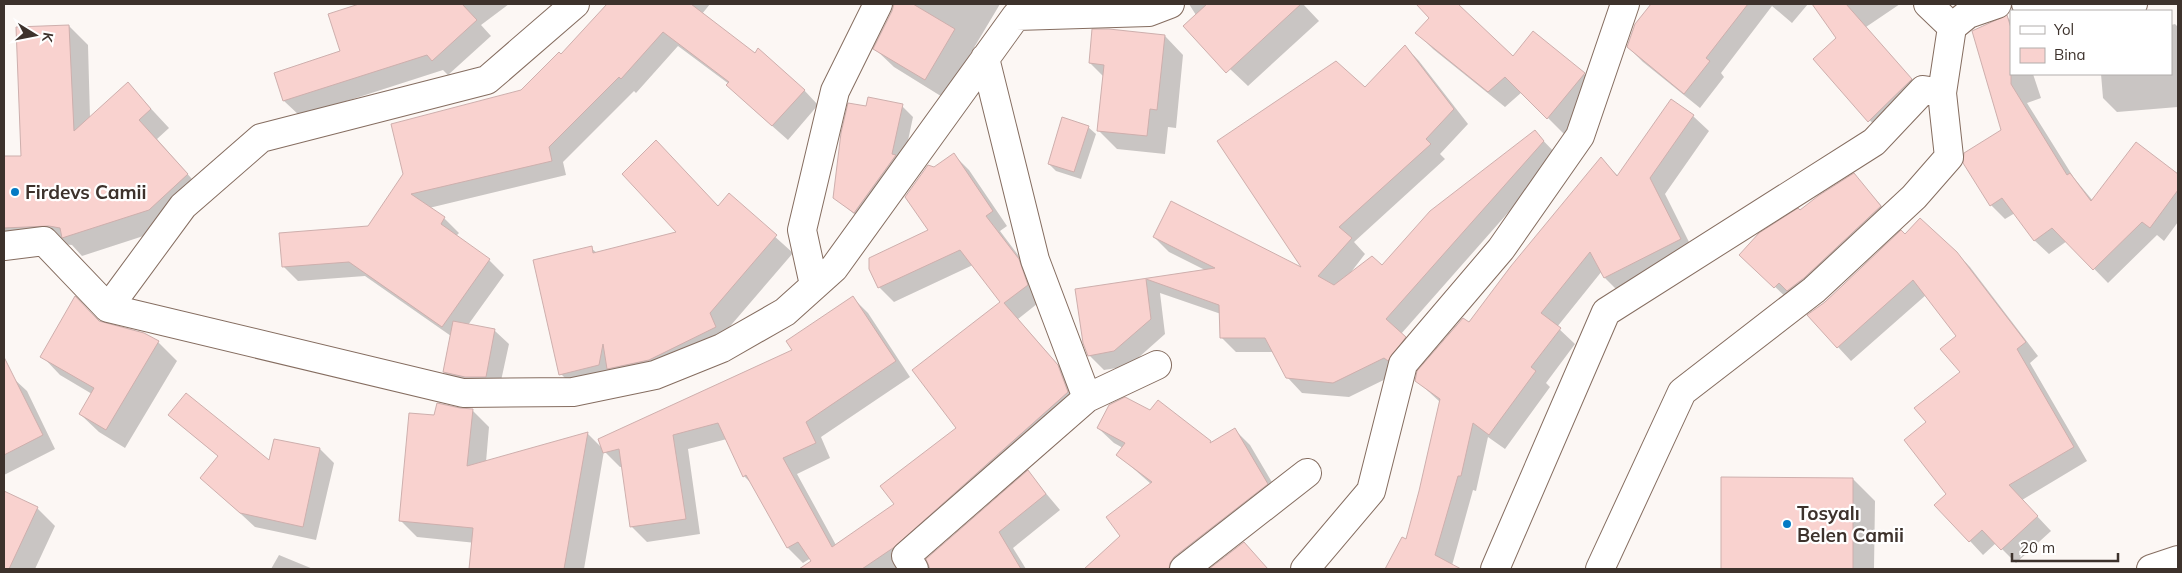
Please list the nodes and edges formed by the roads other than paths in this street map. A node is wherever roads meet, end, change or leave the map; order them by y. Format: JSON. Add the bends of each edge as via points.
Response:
{"nodes":[{"id":1,"x":575,"y":4,"type":"edge"},
{"id":2,"x":878,"y":4,"type":"edge"},
{"id":3,"x":1170,"y":4,"type":"edge"},
{"id":4,"x":1625,"y":4,"type":"edge"},
{"id":5,"x":1928,"y":4,"type":"edge"},
{"id":6,"x":1997,"y":4,"type":"edge"},
{"id":7,"x":2026,"y":4,"type":"edge"},
{"id":8,"x":2133,"y":4,"type":"edge"},
{"id":9,"x":2107,"y":10,"type":"edge"},
{"id":10,"x":2122,"y":10,"type":"edge"},
{"id":11,"x":1952,"y":27,"type":"junction"},
{"id":12,"x":985,"y":58,"type":"junction"},
{"id":13,"x":1942,"y":93,"type":"junction"},
{"id":14,"x":4,"y":246,"type":"edge"},
{"id":15,"x":814,"y":286,"type":"junction"},
{"id":16,"x":108,"y":308,"type":"junction"},
{"id":17,"x":1157,"y":365,"type":"dead end"},
{"id":18,"x":1087,"y":398,"type":"junction"},
{"id":19,"x":1307,"y":473,"type":"dead end"},
{"id":20,"x":2178,"y":560,"type":"edge"},
{"id":21,"x":914,"y":569,"type":"edge"},
{"id":22,"x":1184,"y":569,"type":"edge"},
{"id":23,"x":1305,"y":569,"type":"edge"},
{"id":24,"x":1495,"y":569,"type":"edge"},
{"id":25,"x":1600,"y":569,"type":"edge"},
{"id":26,"x":2151,"y":569,"type":"edge"}],
"edges":[{"from":1,"to":16,"type":"main road","via":[[487,80],[260,138],[183,206]]},
{"from":2,"to":15,"type":"main road","via":[[835,92],[802,230]]},
{"from":3,"to":12,"type":"main road","via":[[1149,12],[1016,16]]},
{"from":4,"to":23,"type":"main road","via":[[1580,136],[1501,249],[1403,364],[1371,491]]},
{"from":5,"to":11,"type":"main road"},
{"from":6,"to":11,"type":"main road","via":[[1968,14]]},
{"from":7,"to":9,"type":"main road","via":[[2046,7],[2080,4]]},
{"from":8,"to":10,"type":"main road"},
{"from":11,"to":13,"type":"main road"},
{"from":12,"to":15,"type":"main road","via":[[834,268]]},
{"from":12,"to":18,"type":"main road","via":[[1035,260]]},
{"from":13,"to":24,"type":"main road","via":[[1922,90],[1874,142],[1606,312]]},
{"from":13,"to":25,"type":"main road","via":[[1949,157],[1914,197],[1814,290],[1682,392]]},
{"from":14,"to":16,"type":"main road","via":[[44,241]]},
{"from":15,"to":16,"type":"main road","via":[[785,312],[722,348],[655,375],[573,392],[463,393]]},
{"from":17,"to":18,"type":"main road"},
{"from":18,"to":21,"type":"main road","via":[[906,556]]},
{"from":19,"to":22,"type":"main road"},
{"from":20,"to":26,"type":"main road"}]}
